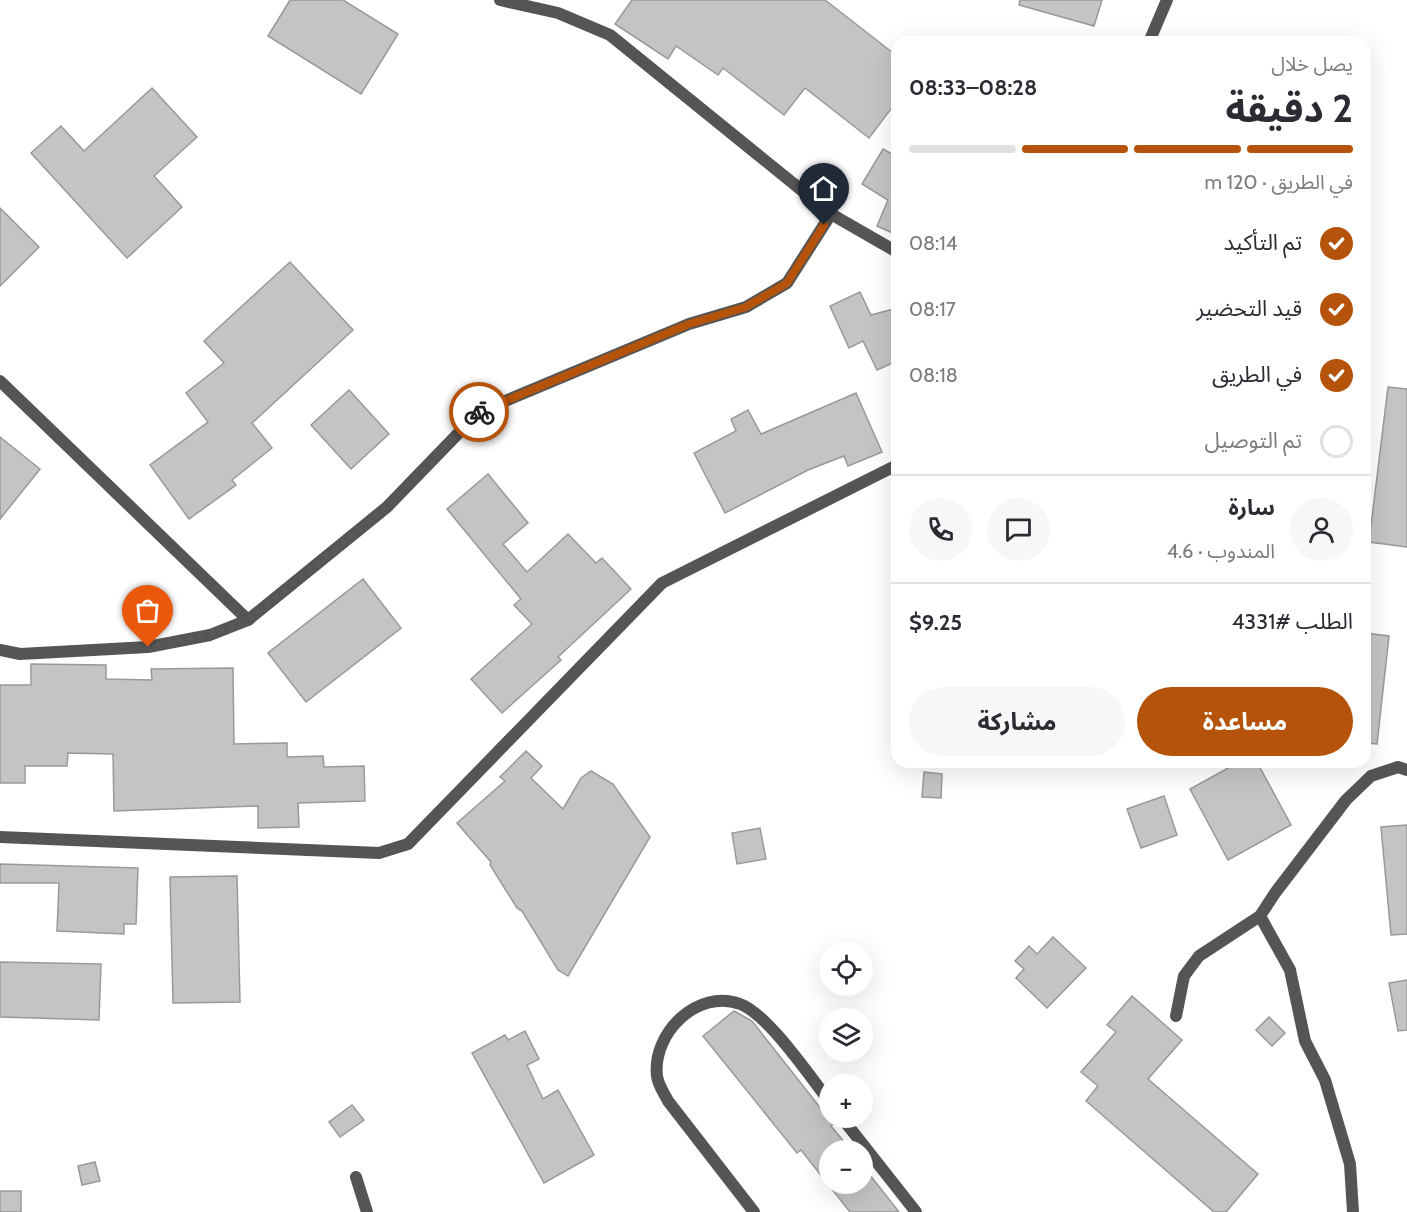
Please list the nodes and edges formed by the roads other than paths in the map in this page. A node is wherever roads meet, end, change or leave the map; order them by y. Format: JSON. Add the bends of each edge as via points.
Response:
{"nodes":[{"id":1,"x":500,"y":0,"type":"edge"},
{"id":2,"x":1167,"y":0,"type":"edge"},
{"id":3,"x":1152,"y":36,"type":"edge"},
{"id":4,"x":831,"y":214,"type":"junction"},
{"id":5,"x":891,"y":249,"type":"edge"},
{"id":6,"x":0,"y":381,"type":"edge"},
{"id":7,"x":891,"y":468,"type":"edge"},
{"id":8,"x":248,"y":620,"type":"junction"},
{"id":9,"x":0,"y":650,"type":"edge"},
{"id":10,"x":1407,"y":770,"type":"edge"},
{"id":11,"x":0,"y":837,"type":"edge"},
{"id":12,"x":1260,"y":916,"type":"junction"},
{"id":13,"x":1176,"y":1016,"type":"dead end"},
{"id":14,"x":819,"y":1088,"type":"edge"},
{"id":15,"x":850,"y":1128,"type":"edge"},
{"id":16,"x":356,"y":1177,"type":"dead end"},
{"id":17,"x":366,"y":1212,"type":"edge"},
{"id":18,"x":754,"y":1212,"type":"edge"},
{"id":19,"x":916,"y":1212,"type":"edge"},
{"id":20,"x":1353,"y":1212,"type":"edge"}],
"edges":[{"from":1,"to":4,"type":"street","via":[[558,13],[610,35]]},
{"from":2,"to":3,"type":"street"},
{"from":4,"to":5,"type":"street"},
{"from":4,"to":8,"type":"street","via":[[787,283],[746,307],[689,324],[479,412],[387,507]]},
{"from":6,"to":8,"type":"street"},
{"from":7,"to":11,"type":"street","via":[[662,583],[408,844],[379,853]]},
{"from":8,"to":9,"type":"street","via":[[210,635],[148,647],[20,654]]},
{"from":10,"to":12,"type":"street","via":[[1398,767],[1371,776],[1346,800]]},
{"from":12,"to":13,"type":"street","via":[[1199,956],[1184,976]]},
{"from":12,"to":20,"type":"street","via":[[1290,970],[1305,1041],[1325,1080],[1350,1164]]},
{"from":14,"to":18,"type":"street","via":[[772,1030],[740,1003],[711,1002],[693,1007],[679,1018],[666,1037],[658,1056],[659,1084]]},
{"from":15,"to":19,"type":"street"},
{"from":16,"to":17,"type":"street"}]}
